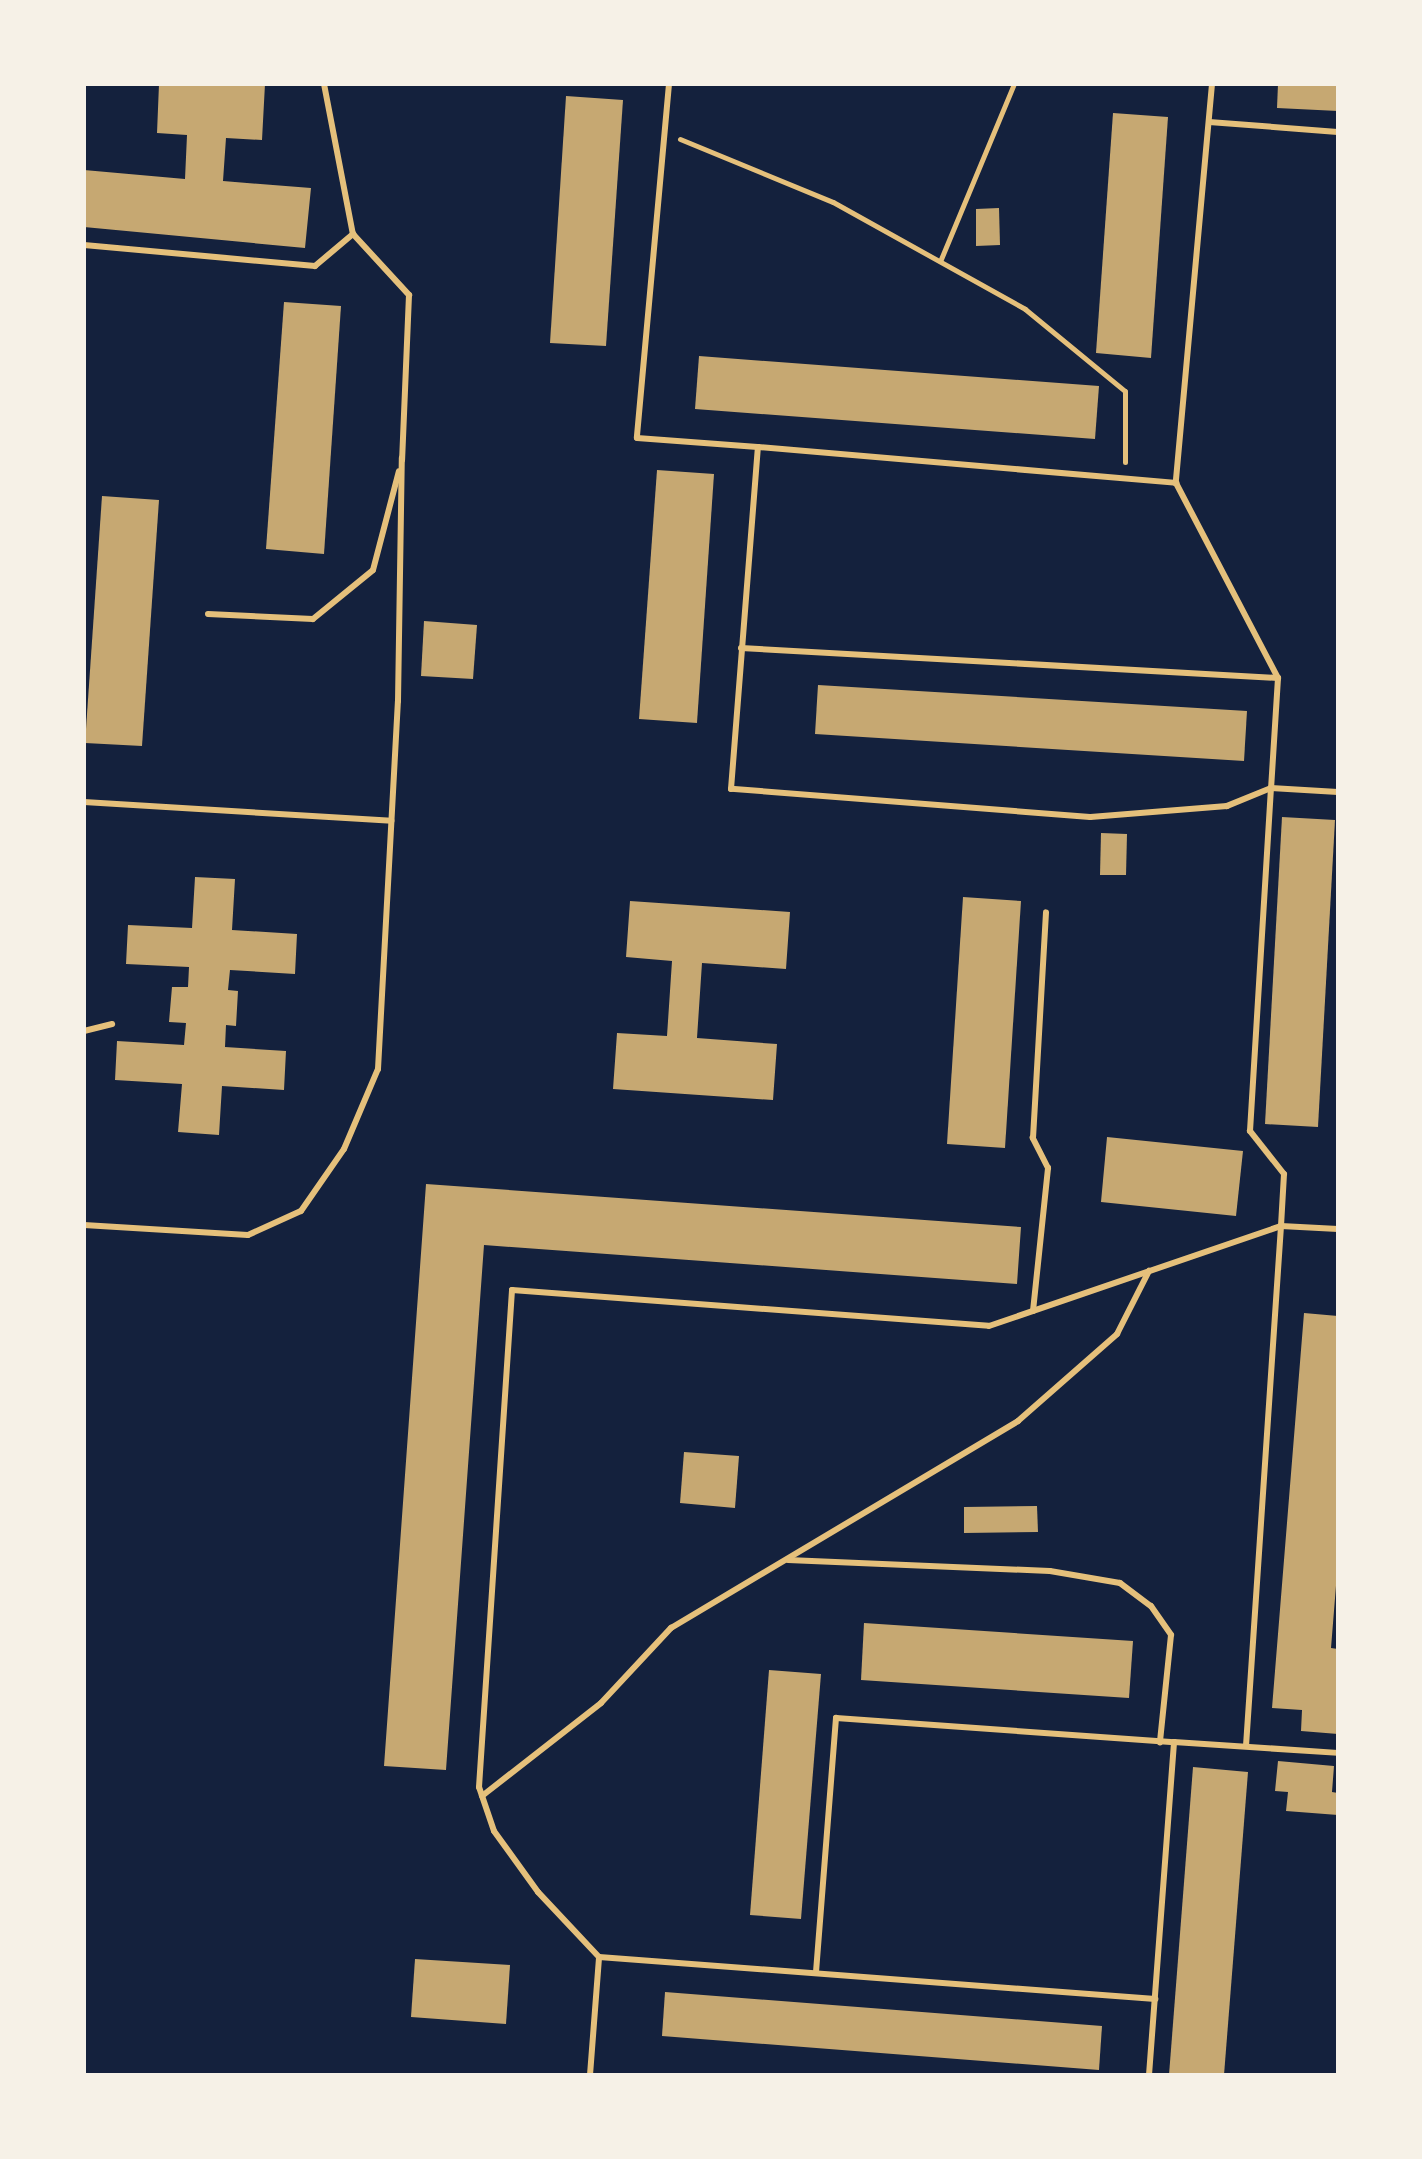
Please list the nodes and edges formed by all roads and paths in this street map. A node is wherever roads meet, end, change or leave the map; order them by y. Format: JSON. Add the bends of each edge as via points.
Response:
{"nodes":[{"id":1,"x":324,"y":84,"type":"edge"},
{"id":2,"x":669,"y":84,"type":"edge"},
{"id":3,"x":1014,"y":84,"type":"edge"},
{"id":4,"x":1212,"y":84,"type":"edge"},
{"id":5,"x":1209,"y":122,"type":"junction"},
{"id":6,"x":1338,"y":132,"type":"edge"},
{"id":7,"x":664,"y":133,"type":"junction"},
{"id":8,"x":353,"y":234,"type":"junction"},
{"id":9,"x":84,"y":245,"type":"edge"},
{"id":10,"x":941,"y":259,"type":"junction"},
{"id":11,"x":758,"y":447,"type":"junction"},
{"id":12,"x":402,"y":458,"type":"junction"},
{"id":13,"x":1125,"y":479,"type":"junction"},
{"id":14,"x":1176,"y":483,"type":"junction"},
{"id":15,"x":208,"y":614,"type":"dead end"},
{"id":16,"x":741,"y":648,"type":"junction"},
{"id":17,"x":1278,"y":678,"type":"junction"},
{"id":18,"x":1271,"y":788,"type":"junction"},
{"id":19,"x":1338,"y":792,"type":"edge"},
{"id":20,"x":84,"y":802,"type":"edge"},
{"id":21,"x":391,"y":821,"type":"junction"},
{"id":22,"x":1046,"y":912,"type":"dead end"},
{"id":23,"x":112,"y":1024,"type":"dead end"},
{"id":24,"x":84,"y":1031,"type":"edge"},
{"id":25,"x":84,"y":1225,"type":"edge"},
{"id":26,"x":1281,"y":1226,"type":"junction"},
{"id":27,"x":1338,"y":1229,"type":"edge"},
{"id":28,"x":1149,"y":1271,"type":"junction"},
{"id":29,"x":1033,"y":1311,"type":"junction"},
{"id":30,"x":788,"y":1560,"type":"junction"},
{"id":31,"x":1160,"y":1742,"type":"junction"},
{"id":32,"x":1174,"y":1742,"type":"junction"},
{"id":33,"x":1246,"y":1746,"type":"junction"},
{"id":34,"x":1338,"y":1753,"type":"edge"},
{"id":35,"x":482,"y":1796,"type":"junction"},
{"id":36,"x":599,"y":1957,"type":"junction"},
{"id":37,"x":816,"y":1972,"type":"junction"},
{"id":38,"x":1155,"y":1999,"type":"junction"},
{"id":39,"x":590,"y":2075,"type":"edge"},
{"id":40,"x":1149,"y":2075,"type":"edge"}],
"edges":[{"from":1,"to":8,"type":"lane"},
{"from":2,"to":7,"type":"lane"},
{"from":3,"to":10,"type":"path"},
{"from":4,"to":5,"type":"lane"},
{"from":5,"to":6,"type":"lane"},
{"from":5,"to":14,"type":"lane"},
{"from":7,"to":10,"type":"path","via":[[833,202]]},
{"from":7,"to":11,"type":"lane","via":[[637,438]]},
{"from":8,"to":9,"type":"lane","via":[[315,266]]},
{"from":8,"to":12,"type":"lane","via":[[409,295]]},
{"from":10,"to":13,"type":"path","via":[[1025,309],[1125,391]]},
{"from":11,"to":13,"type":"lane"},
{"from":11,"to":16,"type":"lane"},
{"from":12,"to":15,"type":"lane","via":[[373,570],[313,619]]},
{"from":12,"to":21,"type":"lane"},
{"from":13,"to":14,"type":"lane"},
{"from":14,"to":17,"type":"lane"},
{"from":16,"to":17,"type":"lane"},
{"from":16,"to":18,"type":"lane","via":[[731,789],[1090,817],[1227,806]]},
{"from":17,"to":18,"type":"lane"},
{"from":18,"to":19,"type":"lane"},
{"from":18,"to":26,"type":"lane","via":[[1250,1131],[1284,1174]]},
{"from":20,"to":21,"type":"lane"},
{"from":21,"to":25,"type":"lane","via":[[378,1069],[344,1149],[301,1211],[248,1235]]},
{"from":22,"to":29,"type":"lane","via":[[1033,1138],[1048,1168]]},
{"from":23,"to":24,"type":"lane"},
{"from":26,"to":27,"type":"lane"},
{"from":26,"to":28,"type":"lane"},
{"from":26,"to":33,"type":"lane"},
{"from":28,"to":29,"type":"lane"},
{"from":28,"to":30,"type":"lane","via":[[1117,1334],[1018,1421]]},
{"from":29,"to":35,"type":"lane","via":[[989,1326],[512,1290]]},
{"from":30,"to":31,"type":"lane","via":[[1050,1571],[1120,1583],[1151,1606],[1171,1635]]},
{"from":30,"to":35,"type":"lane","via":[[671,1628],[601,1703]]},
{"from":31,"to":32,"type":"lane"},
{"from":31,"to":37,"type":"lane","via":[[836,1718]]},
{"from":32,"to":33,"type":"lane"},
{"from":32,"to":38,"type":"lane"},
{"from":33,"to":34,"type":"lane"},
{"from":35,"to":36,"type":"lane","via":[[502,1843],[538,1892]]},
{"from":36,"to":37,"type":"lane"},
{"from":36,"to":39,"type":"lane"},
{"from":37,"to":38,"type":"lane"},
{"from":38,"to":40,"type":"lane"}]}
